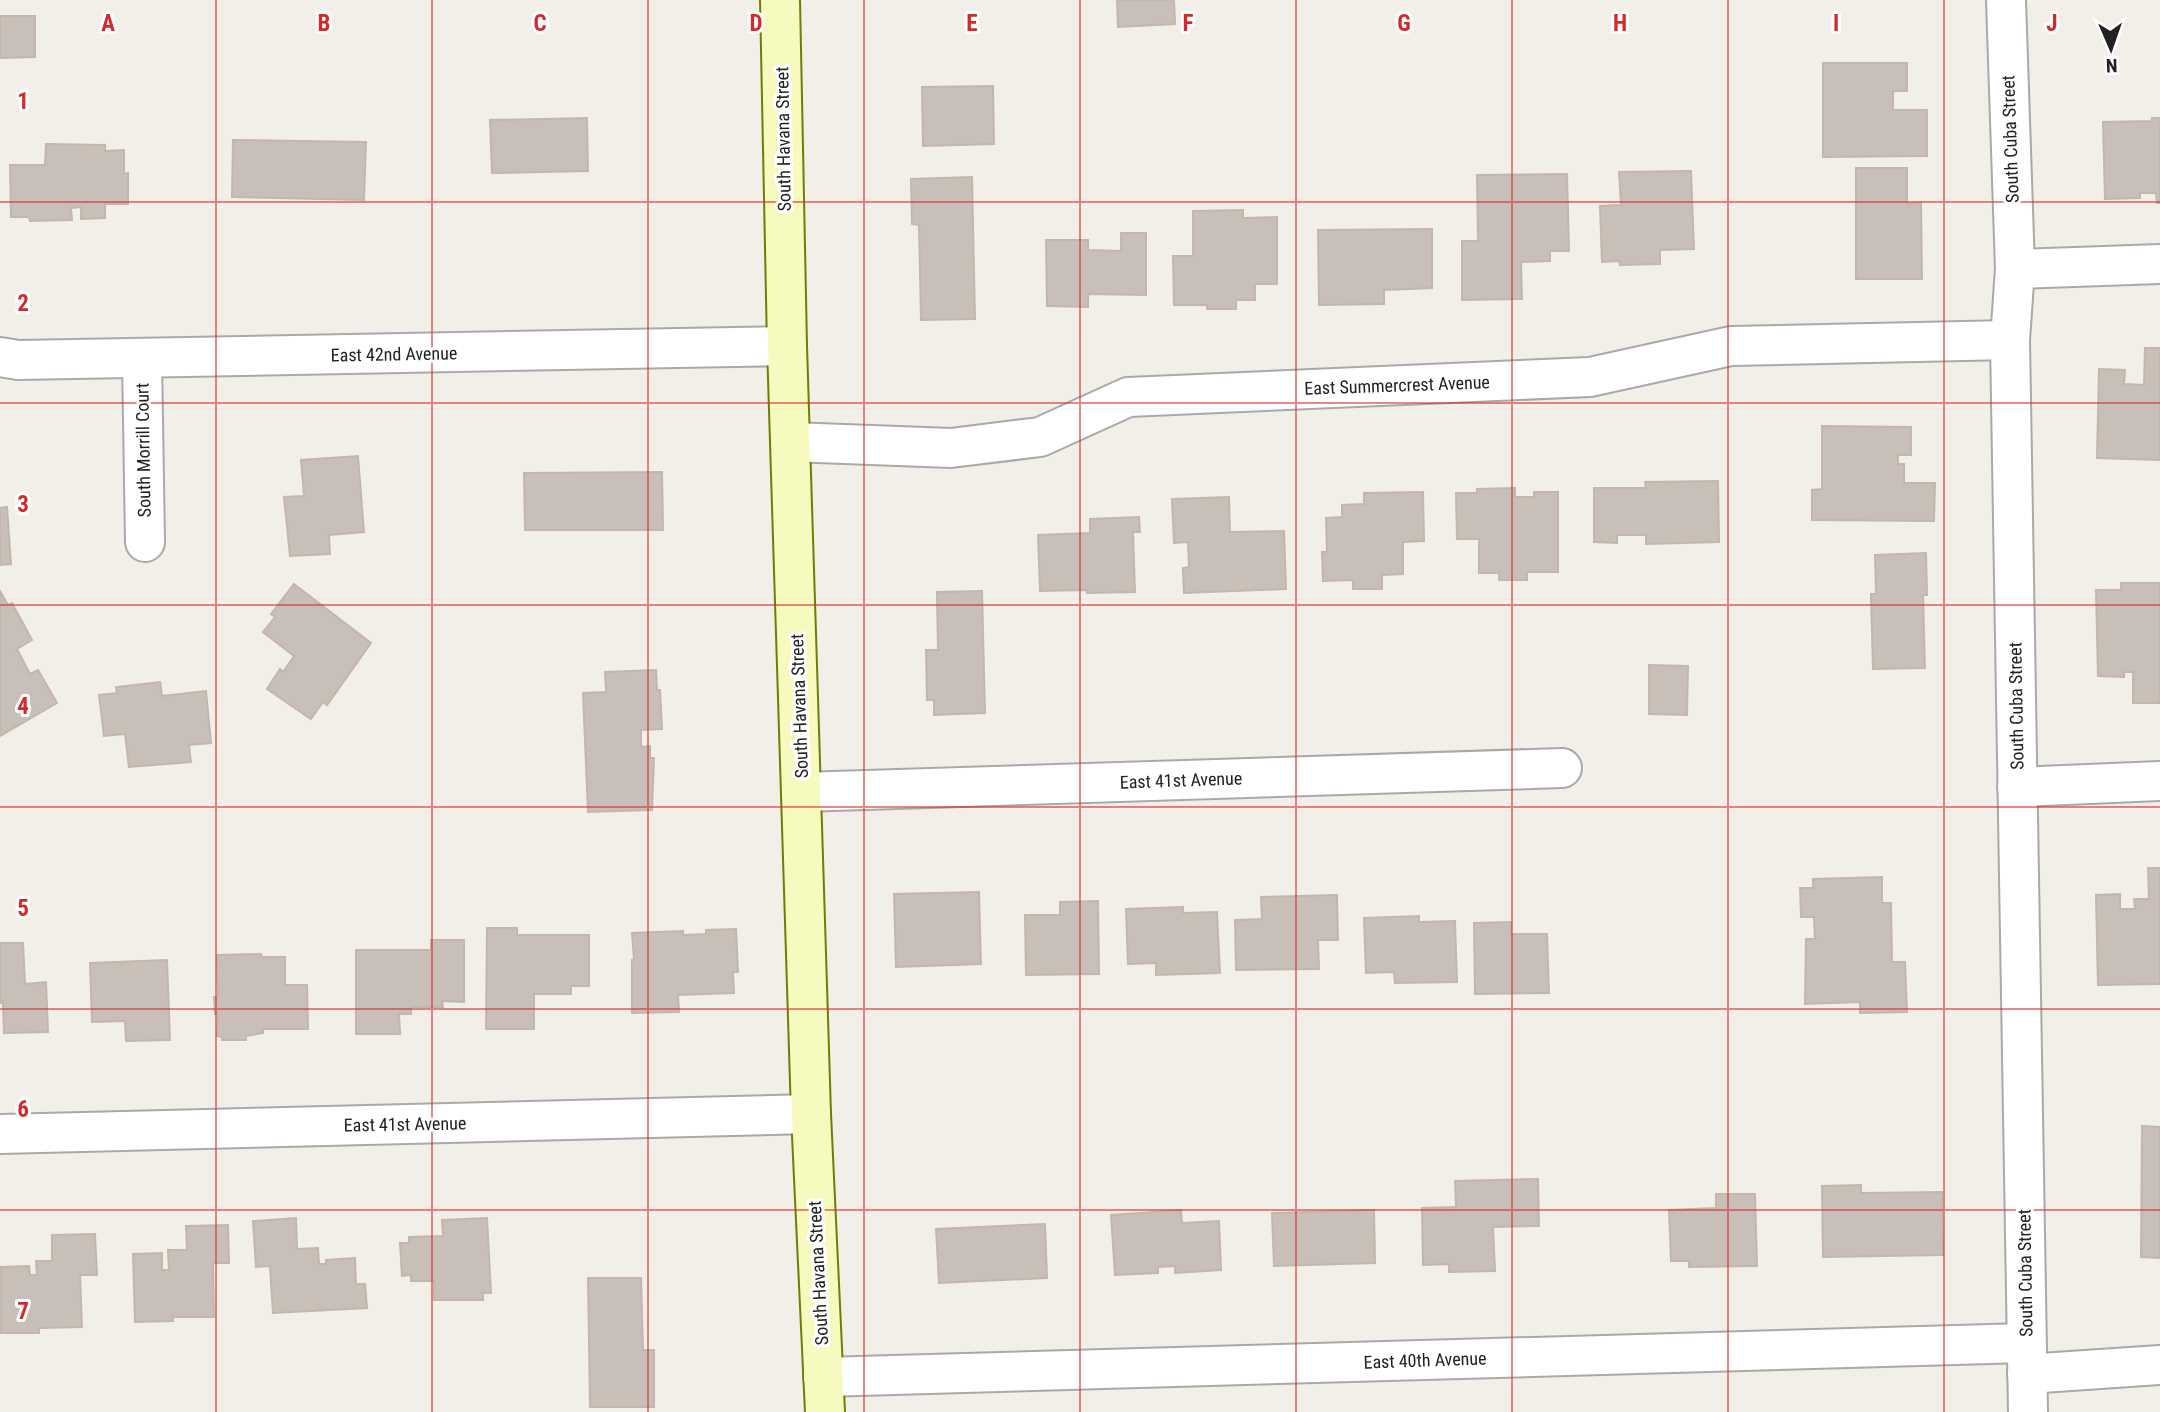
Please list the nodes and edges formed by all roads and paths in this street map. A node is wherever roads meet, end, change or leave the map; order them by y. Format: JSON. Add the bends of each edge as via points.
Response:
{"nodes":[{"id":1,"x":780,"y":0,"type":"edge"},
{"id":2,"x":2006,"y":0,"type":"edge"},
{"id":3,"x":2160,"y":264,"type":"edge"},
{"id":4,"x":2015,"y":269,"type":"junction"},
{"id":5,"x":2010,"y":340,"type":"junction"},
{"id":6,"x":787,"y":346,"type":"junction"},
{"id":7,"x":0,"y":357,"type":"edge"},
{"id":8,"x":142,"y":359,"type":"junction"},
{"id":9,"x":791,"y":442,"type":"junction"},
{"id":10,"x":145,"y":541,"type":"dead end"},
{"id":11,"x":1562,"y":768,"type":"dead end"},
{"id":12,"x":2160,"y":781,"type":"edge"},
{"id":13,"x":2017,"y":787,"type":"junction"},
{"id":14,"x":801,"y":792,"type":"junction"},
{"id":15,"x":811,"y":1114,"type":"junction"},
{"id":16,"x":0,"y":1134,"type":"edge"},
{"id":17,"x":2027,"y":1359,"type":"junction"},
{"id":18,"x":2160,"y":1365,"type":"edge"},
{"id":19,"x":824,"y":1395,"type":"edge"},
{"id":20,"x":2028,"y":1412,"type":"edge"}],
"edges":[{"from":1,"to":6,"type":"street","name":"South Havana Street"},
{"from":2,"to":4,"type":"street","name":"South Cuba Street"},
{"from":3,"to":4,"type":"street"},
{"from":4,"to":5,"type":"street","name":"South Cuba Street"},
{"from":5,"to":9,"type":"street","name":"East Summercrest Avenue","via":[[1731,346],[1590,377],[1128,397],[1040,437],[951,448]]},
{"from":5,"to":13,"type":"street","name":"South Cuba Street"},
{"from":6,"to":8,"type":"street","name":"East 42nd Avenue"},
{"from":6,"to":9,"type":"street","name":"South Havana Street"},
{"from":7,"to":8,"type":"street","name":"East 42nd Avenue"},
{"from":8,"to":10,"type":"street","name":"South Morrill Court"},
{"from":9,"to":14,"type":"street","name":"South Havana Street"},
{"from":11,"to":14,"type":"street","name":"East 41st Avenue"},
{"from":12,"to":13,"type":"street"},
{"from":13,"to":17,"type":"street","name":"South Cuba Street"},
{"from":14,"to":15,"type":"street","name":"South Havana Street"},
{"from":15,"to":16,"type":"street","name":"East 41st Avenue"},
{"from":15,"to":19,"type":"street","name":"South Havana Street"},
{"from":17,"to":18,"type":"street","name":"East 40th Avenue"},
{"from":17,"to":19,"type":"street","name":"East 40th Avenue"},
{"from":17,"to":20,"type":"street","name":"South Cuba Street"}]}
